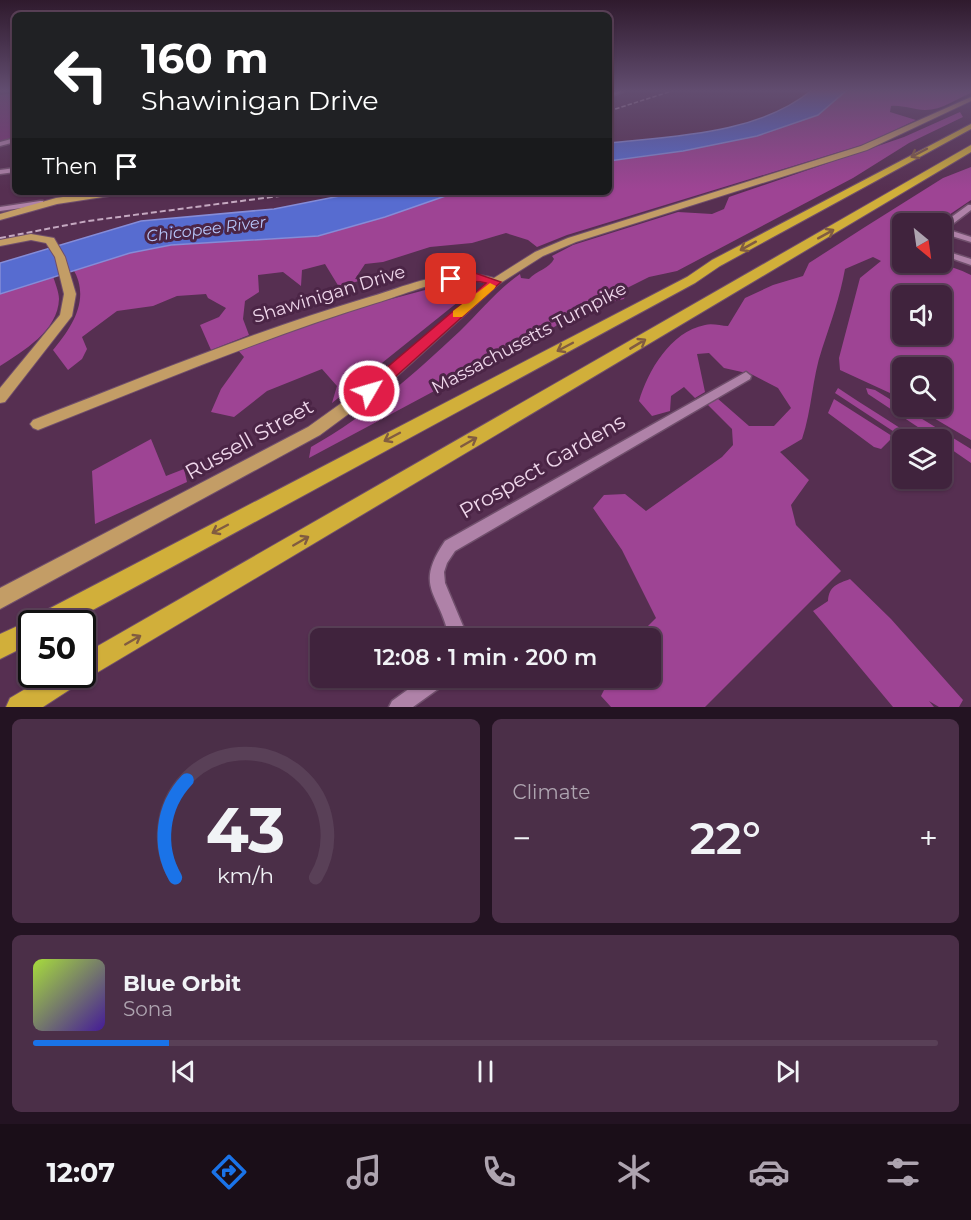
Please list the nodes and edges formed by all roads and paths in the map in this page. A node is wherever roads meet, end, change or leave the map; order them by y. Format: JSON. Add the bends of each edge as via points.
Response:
{"nodes":[{"id":1,"x":919,"y":123,"type":"edge"},
{"id":2,"x":971,"y":126,"type":"edge"},
{"id":3,"x":971,"y":148,"type":"edge"},
{"id":4,"x":83,"y":195,"type":"edge"},
{"id":5,"x":40,"y":203,"type":"dead end"},
{"id":6,"x":971,"y":207,"type":"edge"},
{"id":7,"x":0,"y":209,"type":"edge"},
{"id":8,"x":959,"y":216,"type":"junction"},
{"id":9,"x":0,"y":218,"type":"edge"},
{"id":10,"x":971,"y":220,"type":"edge"},
{"id":11,"x":952,"y":221,"type":"edge"},
{"id":12,"x":952,"y":233,"type":"edge"},
{"id":13,"x":971,"y":240,"type":"edge"},
{"id":14,"x":0,"y":243,"type":"edge"},
{"id":15,"x":952,"y":255,"type":"edge"},
{"id":16,"x":971,"y":262,"type":"edge"},
{"id":17,"x":495,"y":282,"type":"junction"},
{"id":18,"x":746,"y":376,"type":"dead end"},
{"id":19,"x":0,"y":398,"type":"edge"},
{"id":20,"x":38,"y":424,"type":"dead end"},
{"id":21,"x":0,"y":599,"type":"edge"},
{"id":22,"x":69,"y":610,"type":"edge"},
{"id":23,"x":455,"y":628,"type":"edge"},
{"id":24,"x":18,"y":638,"type":"edge"},
{"id":25,"x":4,"y":645,"type":"edge"},
{"id":26,"x":96,"y":661,"type":"edge"},
{"id":27,"x":51,"y":688,"type":"edge"},
{"id":28,"x":425,"y":688,"type":"edge"},
{"id":29,"x":19,"y":707,"type":"edge"},
{"id":30,"x":398,"y":707,"type":"edge"}],
"edges":[{"from":1,"to":17,"type":"main road","via":[[864,148],[572,240],[539,254]]},
{"from":2,"to":22,"type":"highway","name":"Massachusetts Turnpike","one_way":true},
{"from":26,"to":3,"type":"highway","one_way":true},
{"from":4,"to":9,"type":"main road"},
{"from":5,"to":7,"type":"street"},
{"from":6,"to":8,"type":"street"},
{"from":8,"to":10,"type":"street"},
{"from":8,"to":11,"type":"street"},
{"from":12,"to":13,"type":"street"},
{"from":14,"to":19,"type":"main road","via":[[39,237],[50,240],[60,257],[70,294],[66,316]]},
{"from":15,"to":16,"type":"street"},
{"from":17,"to":20,"type":"main road","name":"Shawinigan Drive","via":[[475,276],[451,279],[306,320]]},
{"from":17,"to":21,"type":"main road","name":"Russell Street","via":[[387,377],[314,431]]},
{"from":18,"to":23,"type":"street","name":"Prospect Gardens","via":[[450,546],[438,560],[436,576]]},
{"from":24,"to":25,"type":"highway"},
{"from":27,"to":29,"type":"highway"},
{"from":28,"to":30,"type":"street"}]}
